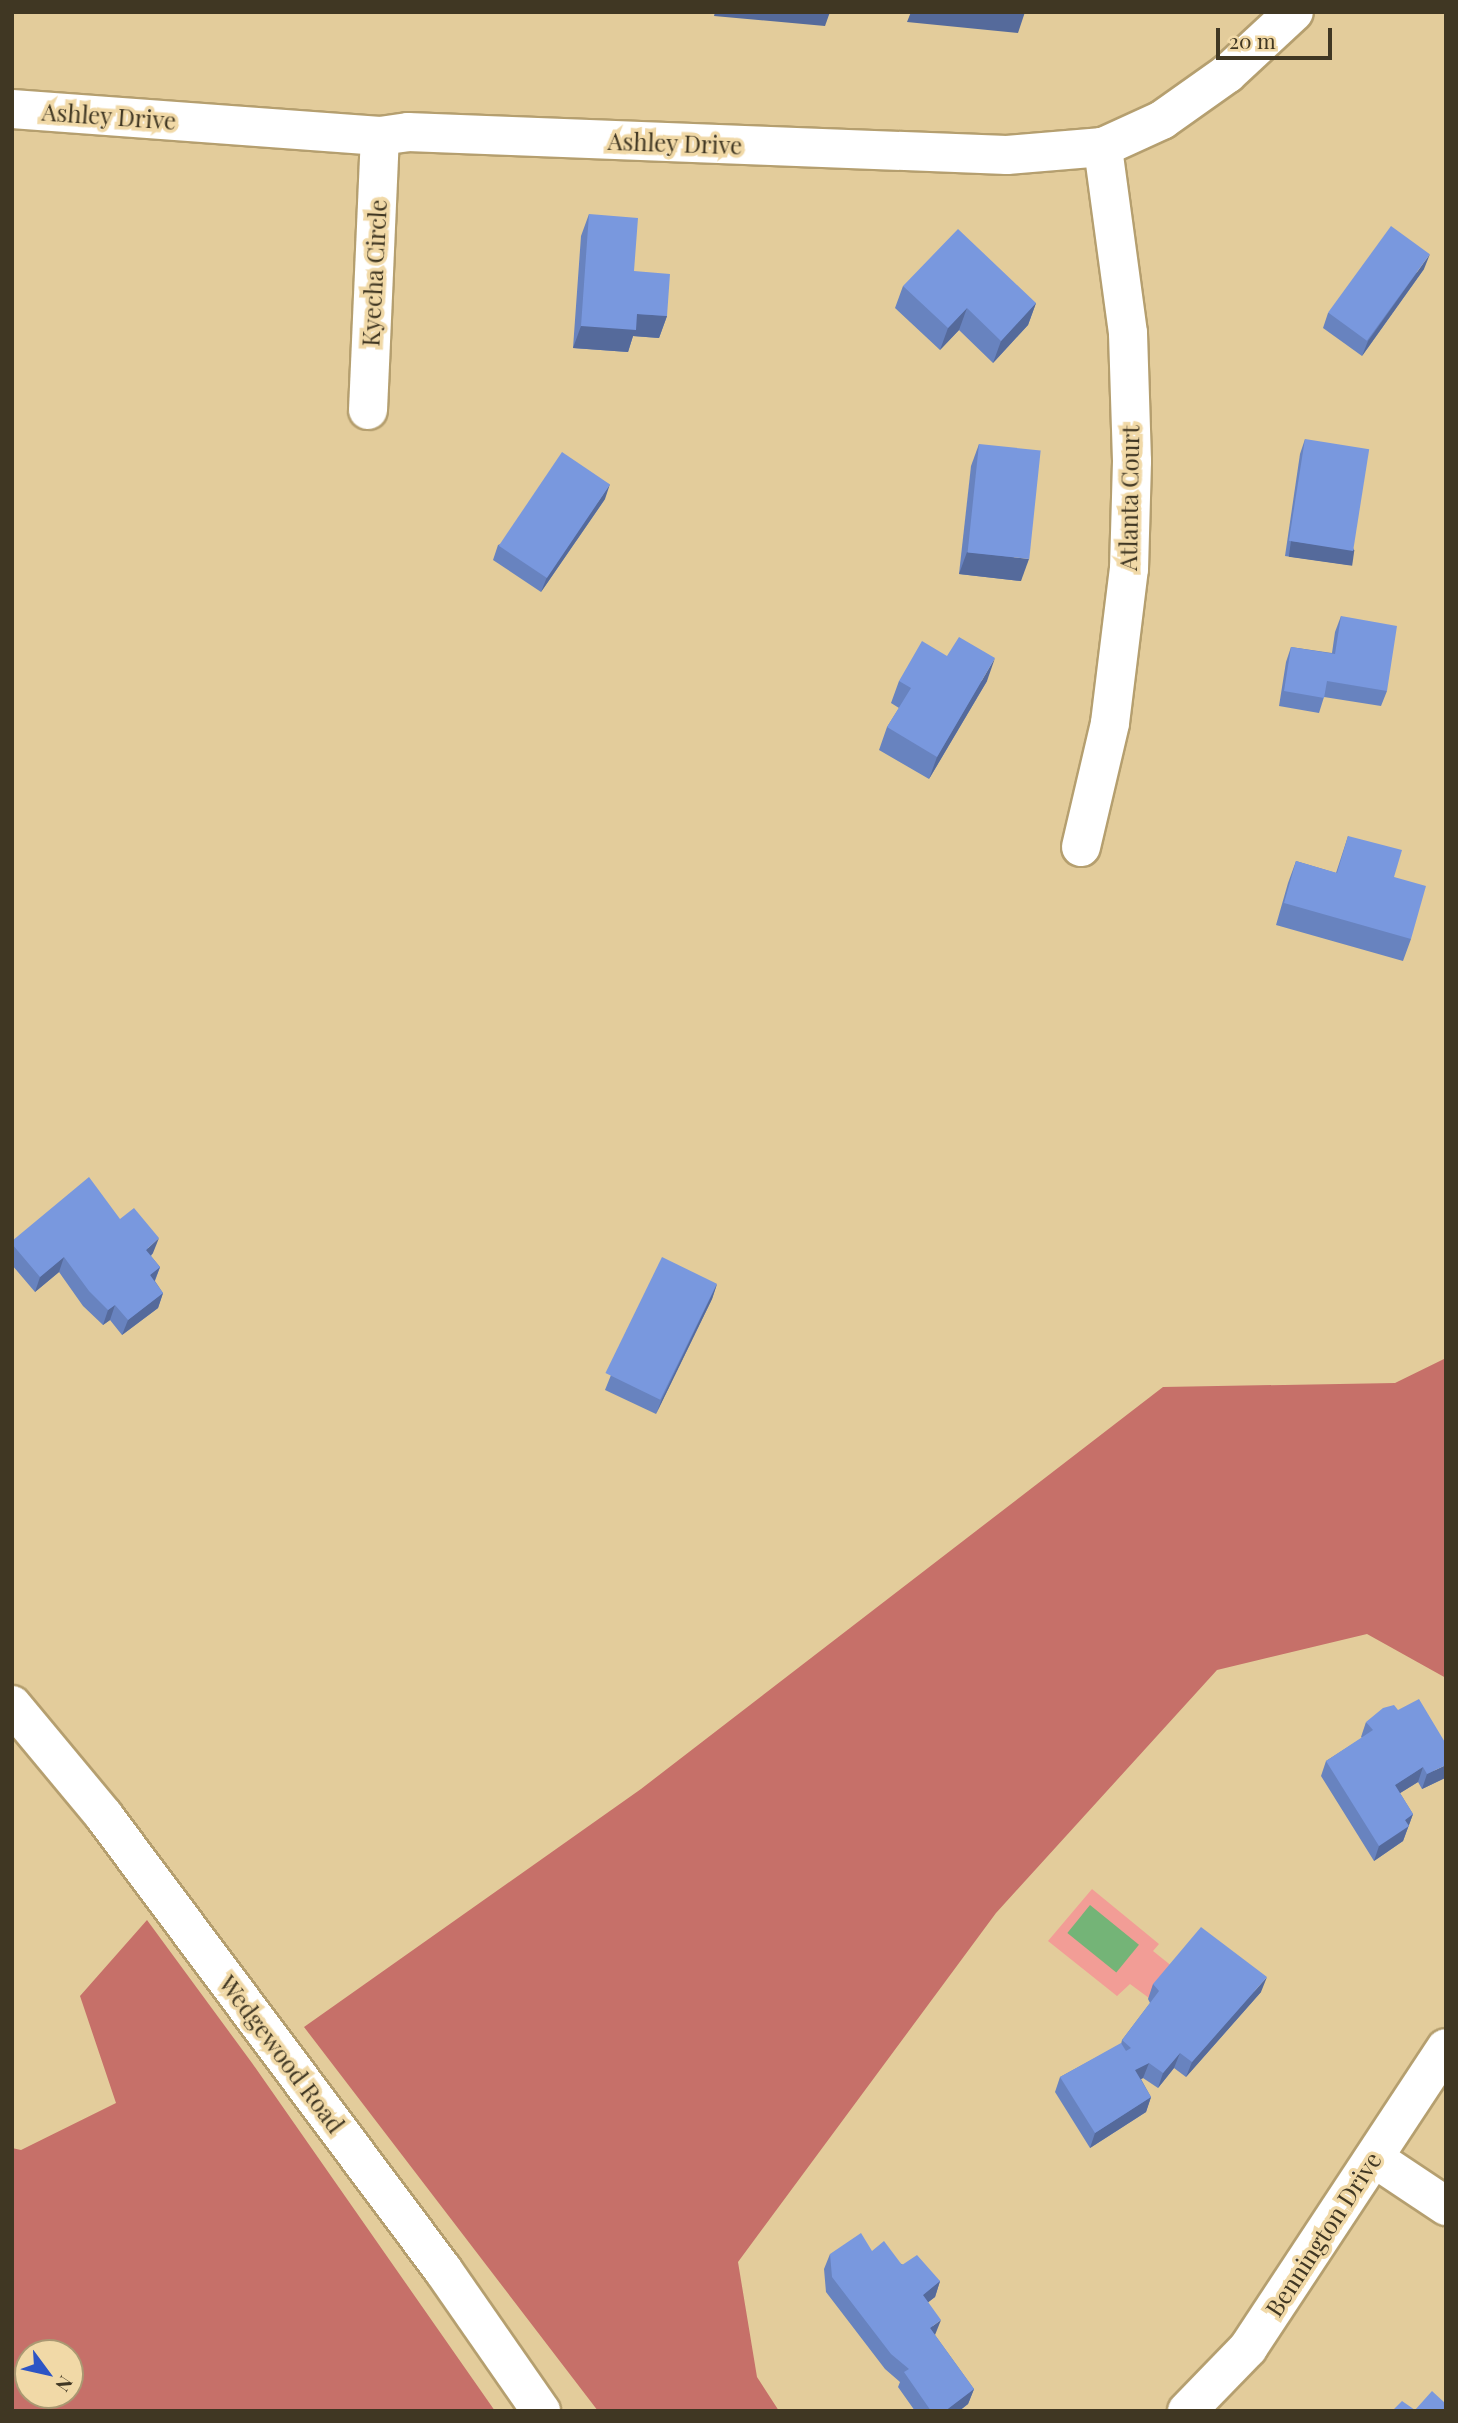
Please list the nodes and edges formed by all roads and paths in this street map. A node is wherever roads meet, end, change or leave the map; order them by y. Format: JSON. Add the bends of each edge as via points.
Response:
{"nodes":[{"id":1,"x":1294,"y":12,"type":"edge"},
{"id":2,"x":12,"y":109,"type":"edge"},
{"id":3,"x":380,"y":136,"type":"junction"},
{"id":4,"x":1103,"y":147,"type":"junction"},
{"id":5,"x":368,"y":410,"type":"dead end"},
{"id":6,"x":1081,"y":847,"type":"dead end"},
{"id":7,"x":12,"y":1705,"type":"edge"},
{"id":8,"x":1446,"y":2048,"type":"edge"},
{"id":9,"x":1374,"y":2158,"type":"junction"},
{"id":10,"x":1446,"y":2206,"type":"edge"},
{"id":11,"x":541,"y":2411,"type":"edge"},
{"id":12,"x":1187,"y":2411,"type":"edge"}],
"edges":[{"from":1,"to":4,"type":"street","name":"Ashley Drive","via":[[1227,75],[1162,120]]},
{"from":2,"to":3,"type":"street","name":"Ashley Drive"},
{"from":3,"to":4,"type":"street","name":"Ashley Drive","via":[[408,132],[1007,155]]},
{"from":3,"to":5,"type":"street","name":"Kyecha Circle"},
{"from":4,"to":6,"type":"street","name":"Atlanta Court","via":[[1128,332],[1129,569],[1111,723]]},
{"from":7,"to":11,"type":"street","name":"Wedgewood Road","via":[[104,1816],[369,2170]]},
{"from":8,"to":9,"type":"street","name":"Bennington Drive"},
{"from":9,"to":10,"type":"street"},
{"from":9,"to":12,"type":"street","name":"Bennington Drive","via":[[1248,2348]]}]}
